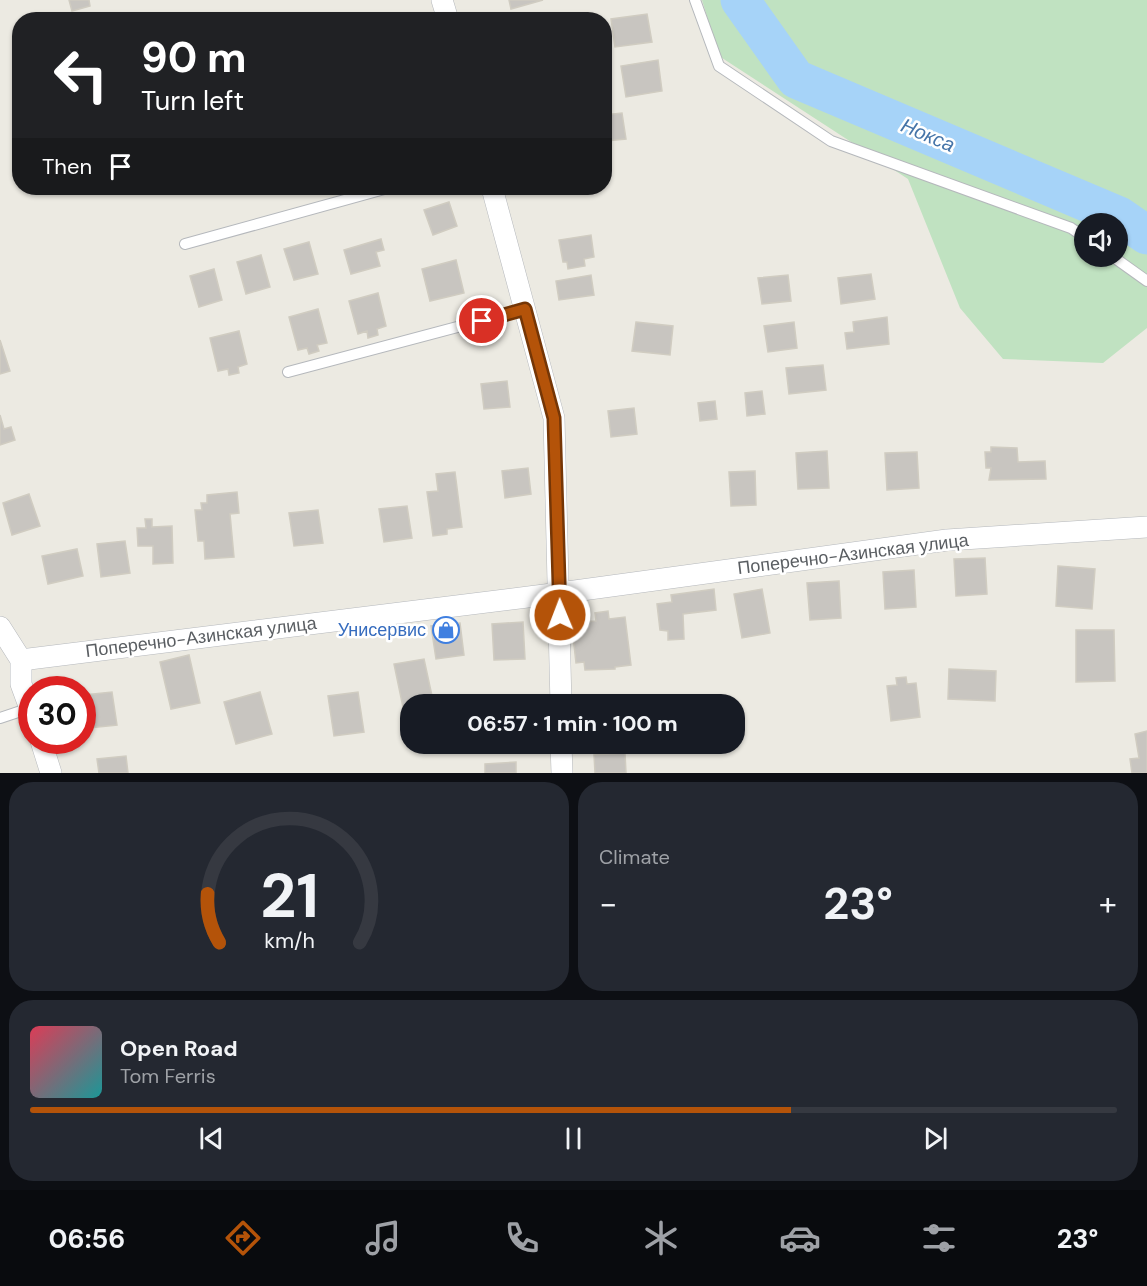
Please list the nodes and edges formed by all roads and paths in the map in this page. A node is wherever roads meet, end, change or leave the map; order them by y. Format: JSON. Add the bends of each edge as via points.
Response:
{"nodes":[{"id":1,"x":695,"y":0,"type":"edge"},
{"id":2,"x":363,"y":195,"type":"edge"},
{"id":3,"x":494,"y":195,"type":"edge"},
{"id":4,"x":1074,"y":230,"type":"edge"},
{"id":5,"x":185,"y":244,"type":"dead end"},
{"id":6,"x":1127,"y":267,"type":"edge"},
{"id":7,"x":1147,"y":281,"type":"edge"},
{"id":8,"x":525,"y":309,"type":"junction"},
{"id":9,"x":288,"y":372,"type":"dead end"},
{"id":10,"x":1147,"y":527,"type":"edge"},
{"id":11,"x":560,"y":592,"type":"junction"},
{"id":12,"x":0,"y":627,"type":"edge"},
{"id":13,"x":21,"y":660,"type":"junction"},
{"id":14,"x":21,"y":676,"type":"edge"},
{"id":15,"x":561,"y":694,"type":"edge"},
{"id":16,"x":18,"y":714,"type":"edge"},
{"id":17,"x":0,"y":718,"type":"edge"},
{"id":18,"x":44,"y":754,"type":"edge"},
{"id":19,"x":561,"y":754,"type":"edge"},
{"id":20,"x":51,"y":773,"type":"edge"},
{"id":21,"x":562,"y":773,"type":"edge"}],
"edges":[{"from":1,"to":4,"type":"lane","via":[[719,66],[831,141]]},
{"from":2,"to":5,"type":"lane"},
{"from":3,"to":8,"type":"street"},
{"from":6,"to":7,"type":"lane"},
{"from":8,"to":9,"type":"lane"},
{"from":8,"to":11,"type":"street","via":[[554,418]]},
{"from":10,"to":11,"type":"street","name":"Поперечно-Азинская улица","via":[[947,540]]},
{"from":11,"to":13,"type":"street","name":"Поперечно-Азинская улица"},
{"from":11,"to":15,"type":"street"},
{"from":12,"to":13,"type":"street"},
{"from":13,"to":14,"type":"street"},
{"from":16,"to":17,"type":"lane"},
{"from":18,"to":20,"type":"street"},
{"from":19,"to":21,"type":"street"}]}
